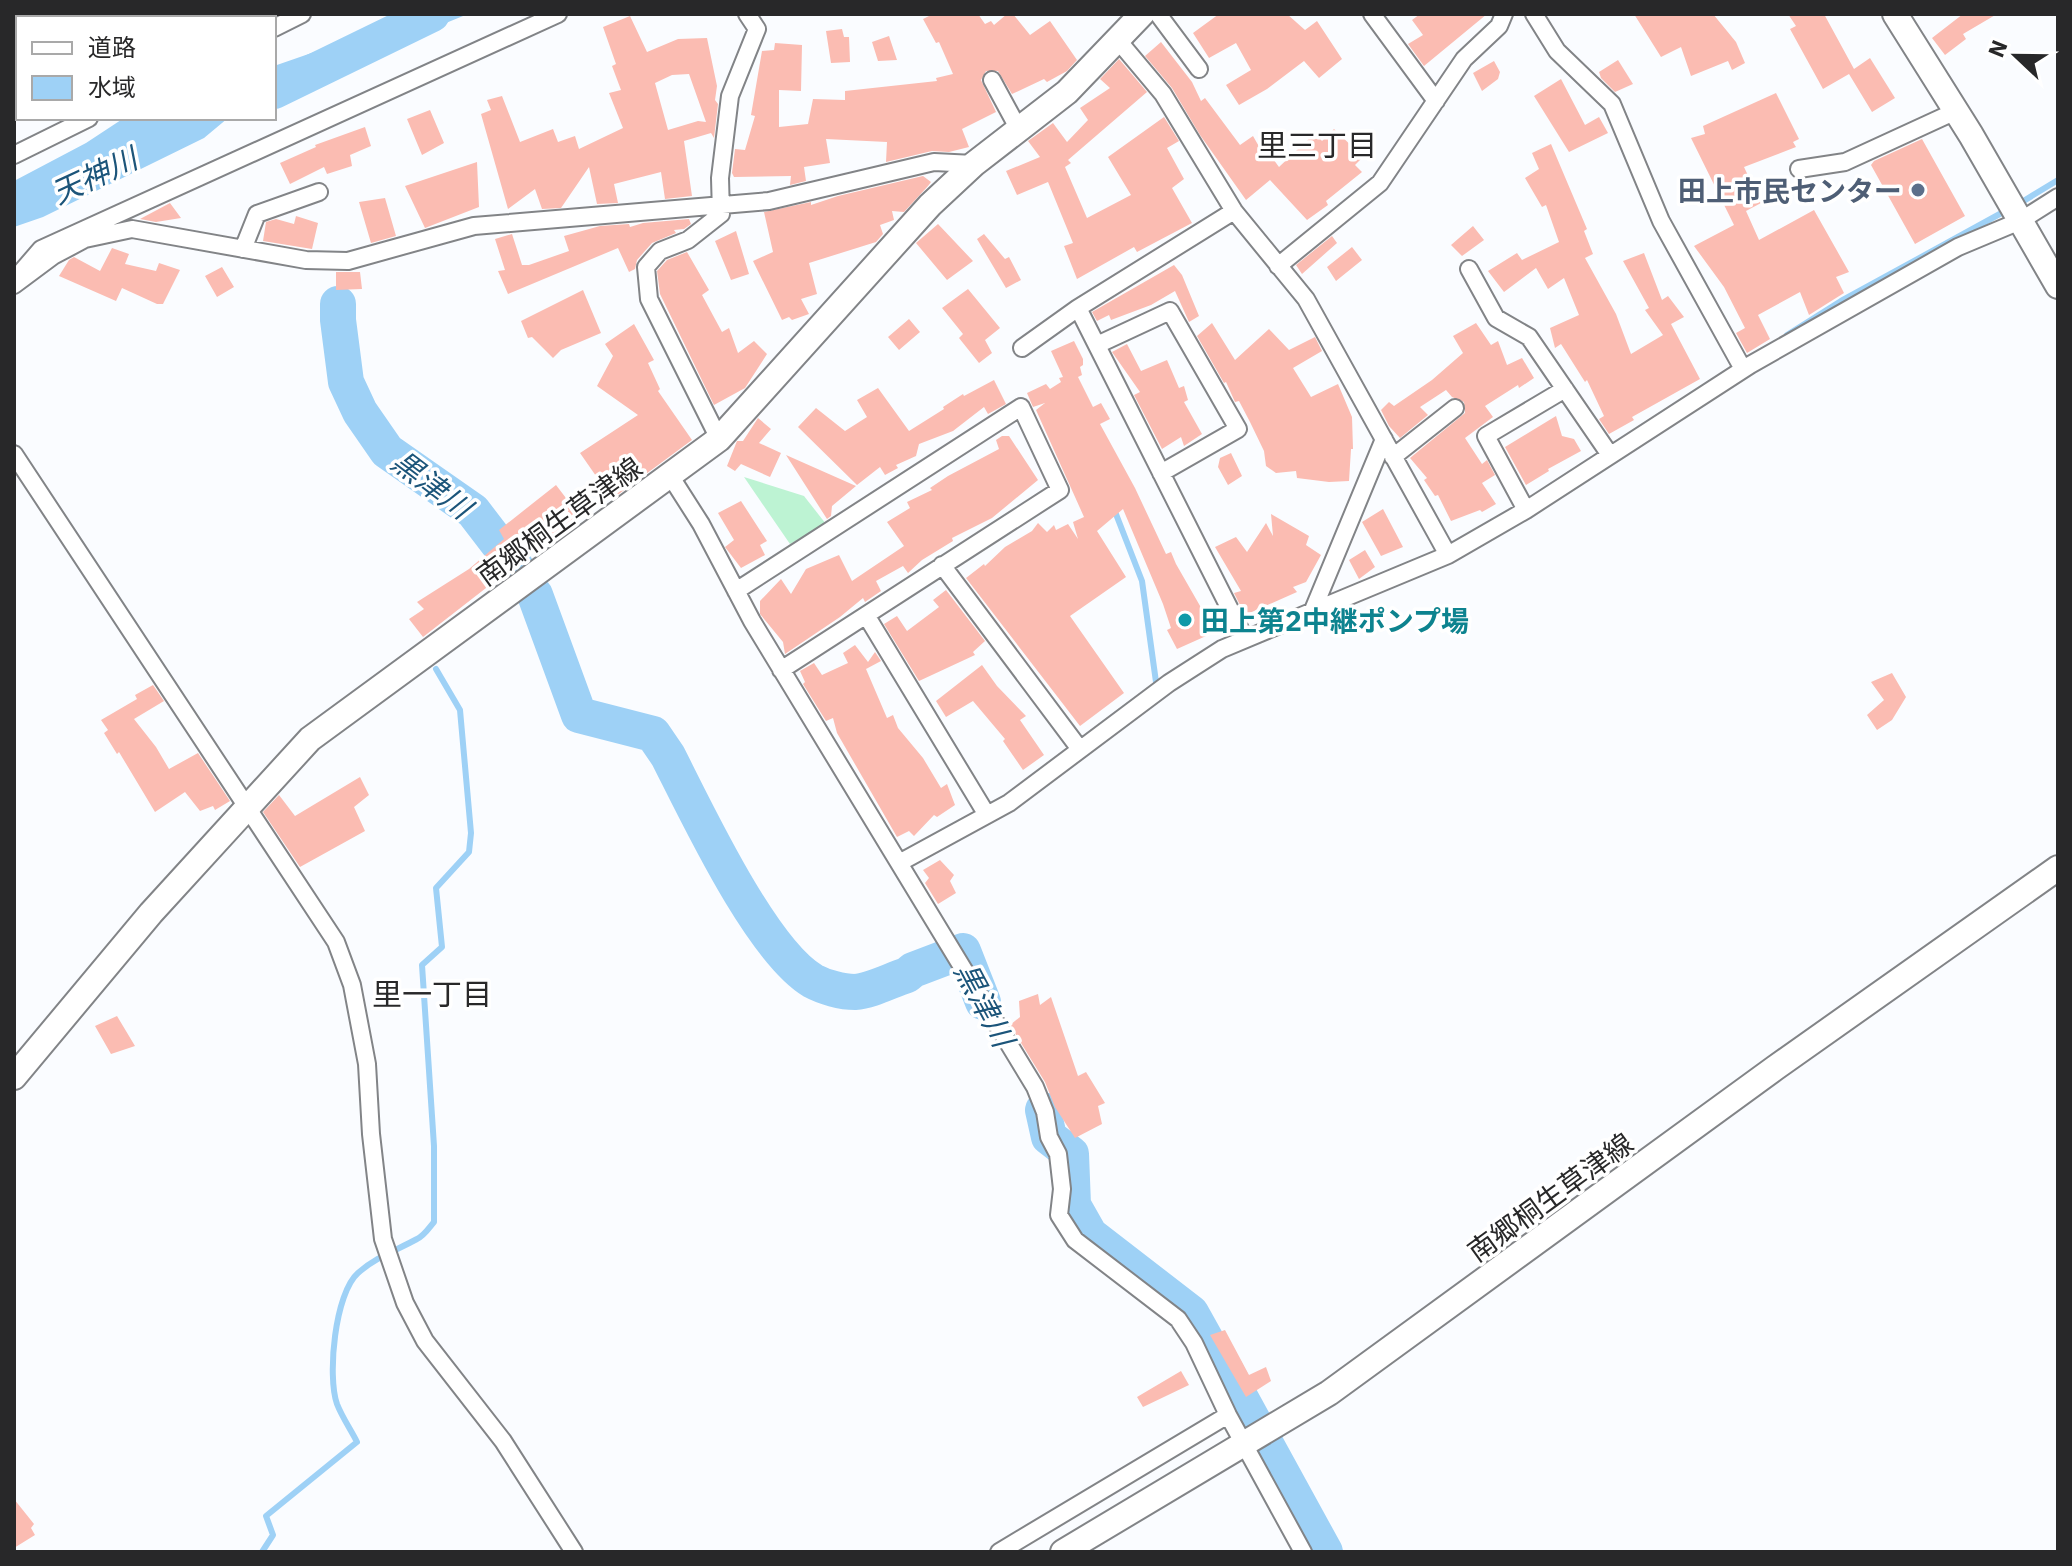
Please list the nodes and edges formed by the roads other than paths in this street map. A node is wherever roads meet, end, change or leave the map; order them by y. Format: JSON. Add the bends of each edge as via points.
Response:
{"nodes":[{"id":1,"x":302,"y":14,"type":"edge"},
{"id":2,"x":558,"y":14,"type":"edge"},
{"id":3,"x":747,"y":14,"type":"edge"},
{"id":4,"x":1372,"y":14,"type":"edge"},
{"id":5,"x":1504,"y":14,"type":"edge"},
{"id":6,"x":1534,"y":14,"type":"edge"},
{"id":7,"x":1895,"y":14,"type":"edge"},
{"id":8,"x":1141,"y":16,"type":"edge"},
{"id":9,"x":276,"y":27,"type":"edge"},
{"id":10,"x":1116,"y":38,"type":"junction"},
{"id":11,"x":1199,"y":69,"type":"dead end"},
{"id":12,"x":992,"y":80,"type":"dead end"},
{"id":13,"x":1436,"y":101,"type":"junction"},
{"id":14,"x":1956,"y":111,"type":"junction"},
{"id":15,"x":85,"y":120,"type":"edge"},
{"id":16,"x":1018,"y":128,"type":"junction"},
{"id":17,"x":14,"y":155,"type":"edge"},
{"id":18,"x":974,"y":164,"type":"junction"},
{"id":19,"x":1799,"y":169,"type":"dead end"},
{"id":20,"x":319,"y":192,"type":"dead end"},
{"id":21,"x":2058,"y":197,"type":"edge"},
{"id":22,"x":719,"y":204,"type":"junction"},
{"id":23,"x":1234,"y":211,"type":"junction"},
{"id":24,"x":2020,"y":221,"type":"junction"},
{"id":25,"x":243,"y":249,"type":"junction"},
{"id":26,"x":1278,"y":266,"type":"junction"},
{"id":27,"x":1469,"y":269,"type":"dead end"},
{"id":28,"x":18,"y":280,"type":"edge"},
{"id":29,"x":2058,"y":286,"type":"edge"},
{"id":30,"x":1078,"y":308,"type":"junction"},
{"id":31,"x":1097,"y":345,"type":"junction"},
{"id":32,"x":1022,"y":348,"type":"dead end"},
{"id":33,"x":1743,"y":369,"type":"junction"},
{"id":34,"x":1565,"y":389,"type":"junction"},
{"id":35,"x":1455,"y":408,"type":"dead end"},
{"id":36,"x":719,"y":439,"type":"junction"},
{"id":37,"x":1384,"y":439,"type":"junction"},
{"id":38,"x":14,"y":454,"type":"edge"},
{"id":39,"x":1610,"y":455,"type":"junction"},
{"id":40,"x":1393,"y":457,"type":"junction"},
{"id":41,"x":1161,"y":473,"type":"junction"},
{"id":42,"x":671,"y":477,"type":"junction"},
{"id":43,"x":1526,"y":510,"type":"junction"},
{"id":44,"x":1448,"y":555,"type":"junction"},
{"id":45,"x":942,"y":565,"type":"junction"},
{"id":46,"x":736,"y":591,"type":"junction"},
{"id":47,"x":1313,"y":610,"type":"junction"},
{"id":48,"x":866,"y":615,"type":"junction"},
{"id":49,"x":1245,"y":639,"type":"junction"},
{"id":50,"x":781,"y":670,"type":"junction"},
{"id":51,"x":1079,"y":748,"type":"junction"},
{"id":52,"x":246,"y":806,"type":"junction"},
{"id":53,"x":987,"y":815,"type":"junction"},
{"id":54,"x":899,"y":863,"type":"junction"},
{"id":55,"x":2058,"y":868,"type":"edge"},
{"id":56,"x":14,"y":1077,"type":"edge"},
{"id":57,"x":1228,"y":1415,"type":"junction"},
{"id":58,"x":1245,"y":1445,"type":"junction"},
{"id":59,"x":574,"y":1552,"type":"edge"},
{"id":60,"x":999,"y":1552,"type":"edge"},
{"id":61,"x":1063,"y":1552,"type":"edge"},
{"id":62,"x":1303,"y":1552,"type":"edge"}],
"edges":[{"from":1,"to":9,"type":"street"},
{"from":2,"to":28,"type":"street","via":[[41,249]]},
{"from":3,"to":22,"type":"street","via":[[757,29],[730,96]]},
{"from":4,"to":13,"type":"street"},
{"from":5,"to":13,"type":"street"},
{"from":6,"to":33,"type":"street","via":[[1557,51],[1612,104],[1661,221]]},
{"from":7,"to":14,"type":"main road"},
{"from":8,"to":10,"type":"main road","name":"南郷桐生草津線"},
{"from":8,"to":11,"type":"street"},
{"from":10,"to":16,"type":"main road","name":"南郷桐生草津線","via":[[1067,92]]},
{"from":10,"to":23,"type":"street","via":[[1163,94]]},
{"from":12,"to":16,"type":"street"},
{"from":13,"to":26,"type":"street","via":[[1380,183]]},
{"from":14,"to":19,"type":"street","via":[[1845,162]]},
{"from":14,"to":24,"type":"main road"},
{"from":15,"to":17,"type":"street"},
{"from":16,"to":18,"type":"main road","name":"南郷桐生草津線"},
{"from":18,"to":22,"type":"street","via":[[934,162],[769,201]]},
{"from":18,"to":36,"type":"main road","name":"南郷桐生草津線","via":[[930,205]]},
{"from":20,"to":25,"type":"street","via":[[257,214]]},
{"from":21,"to":24,"type":"street"},
{"from":22,"to":25,"type":"street","via":[[474,226],[348,261]]},
{"from":22,"to":36,"type":"street","via":[[721,214],[688,240],[660,251],[646,267],[649,299]]},
{"from":23,"to":26,"type":"street"},
{"from":23,"to":30,"type":"street"},
{"from":24,"to":29,"type":"main road"},
{"from":24,"to":33,"type":"street","via":[[1958,247]]},
{"from":25,"to":28,"type":"street","via":[[132,229],[85,239]]},
{"from":26,"to":37,"type":"street","via":[[1306,299]]},
{"from":27,"to":34,"type":"street","via":[[1496,318],[1529,337]]},
{"from":30,"to":31,"type":"street"},
{"from":30,"to":32,"type":"street"},
{"from":31,"to":41,"type":"street"},
{"from":31,"to":41,"type":"street","via":[[1170,311],[1238,429]]},
{"from":33,"to":39,"type":"street"},
{"from":34,"to":39,"type":"street"},
{"from":34,"to":43,"type":"street","via":[[1486,436]]},
{"from":35,"to":40,"type":"street"},
{"from":36,"to":42,"type":"main road","name":"南郷桐生草津線"},
{"from":37,"to":40,"type":"street"},
{"from":37,"to":47,"type":"street"},
{"from":38,"to":52,"type":"street"},
{"from":39,"to":43,"type":"street"},
{"from":40,"to":44,"type":"street"},
{"from":41,"to":49,"type":"street"},
{"from":42,"to":46,"type":"street"},
{"from":42,"to":52,"type":"main road","name":"南郷桐生草津線","via":[[310,739]]},
{"from":43,"to":44,"type":"street"},
{"from":44,"to":47,"type":"street"},
{"from":45,"to":46,"type":"street","via":[[1060,490],[1021,407]]},
{"from":45,"to":48,"type":"street"},
{"from":45,"to":51,"type":"street"},
{"from":46,"to":50,"type":"street"},
{"from":47,"to":49,"type":"street"},
{"from":48,"to":50,"type":"street"},
{"from":48,"to":53,"type":"street"},
{"from":49,"to":51,"type":"street","via":[[1169,683]]},
{"from":50,"to":54,"type":"street"},
{"from":51,"to":53,"type":"street"},
{"from":52,"to":56,"type":"main road","name":"南郷桐生草津線"},
{"from":52,"to":59,"type":"street","via":[[336,942],[352,985],[367,1064],[383,1239],[405,1303],[425,1341],[503,1441]]},
{"from":53,"to":54,"type":"street"},
{"from":54,"to":57,"type":"street","via":[[1035,1087],[1058,1154],[1059,1215],[1075,1240],[1178,1319]]},
{"from":55,"to":58,"type":"main road","name":"南郷桐生草津線","via":[[1329,1393]]},
{"from":57,"to":58,"type":"street"},
{"from":57,"to":60,"type":"street"},
{"from":58,"to":61,"type":"main road","name":"南郷桐生草津線"},
{"from":58,"to":62,"type":"street"}]}
